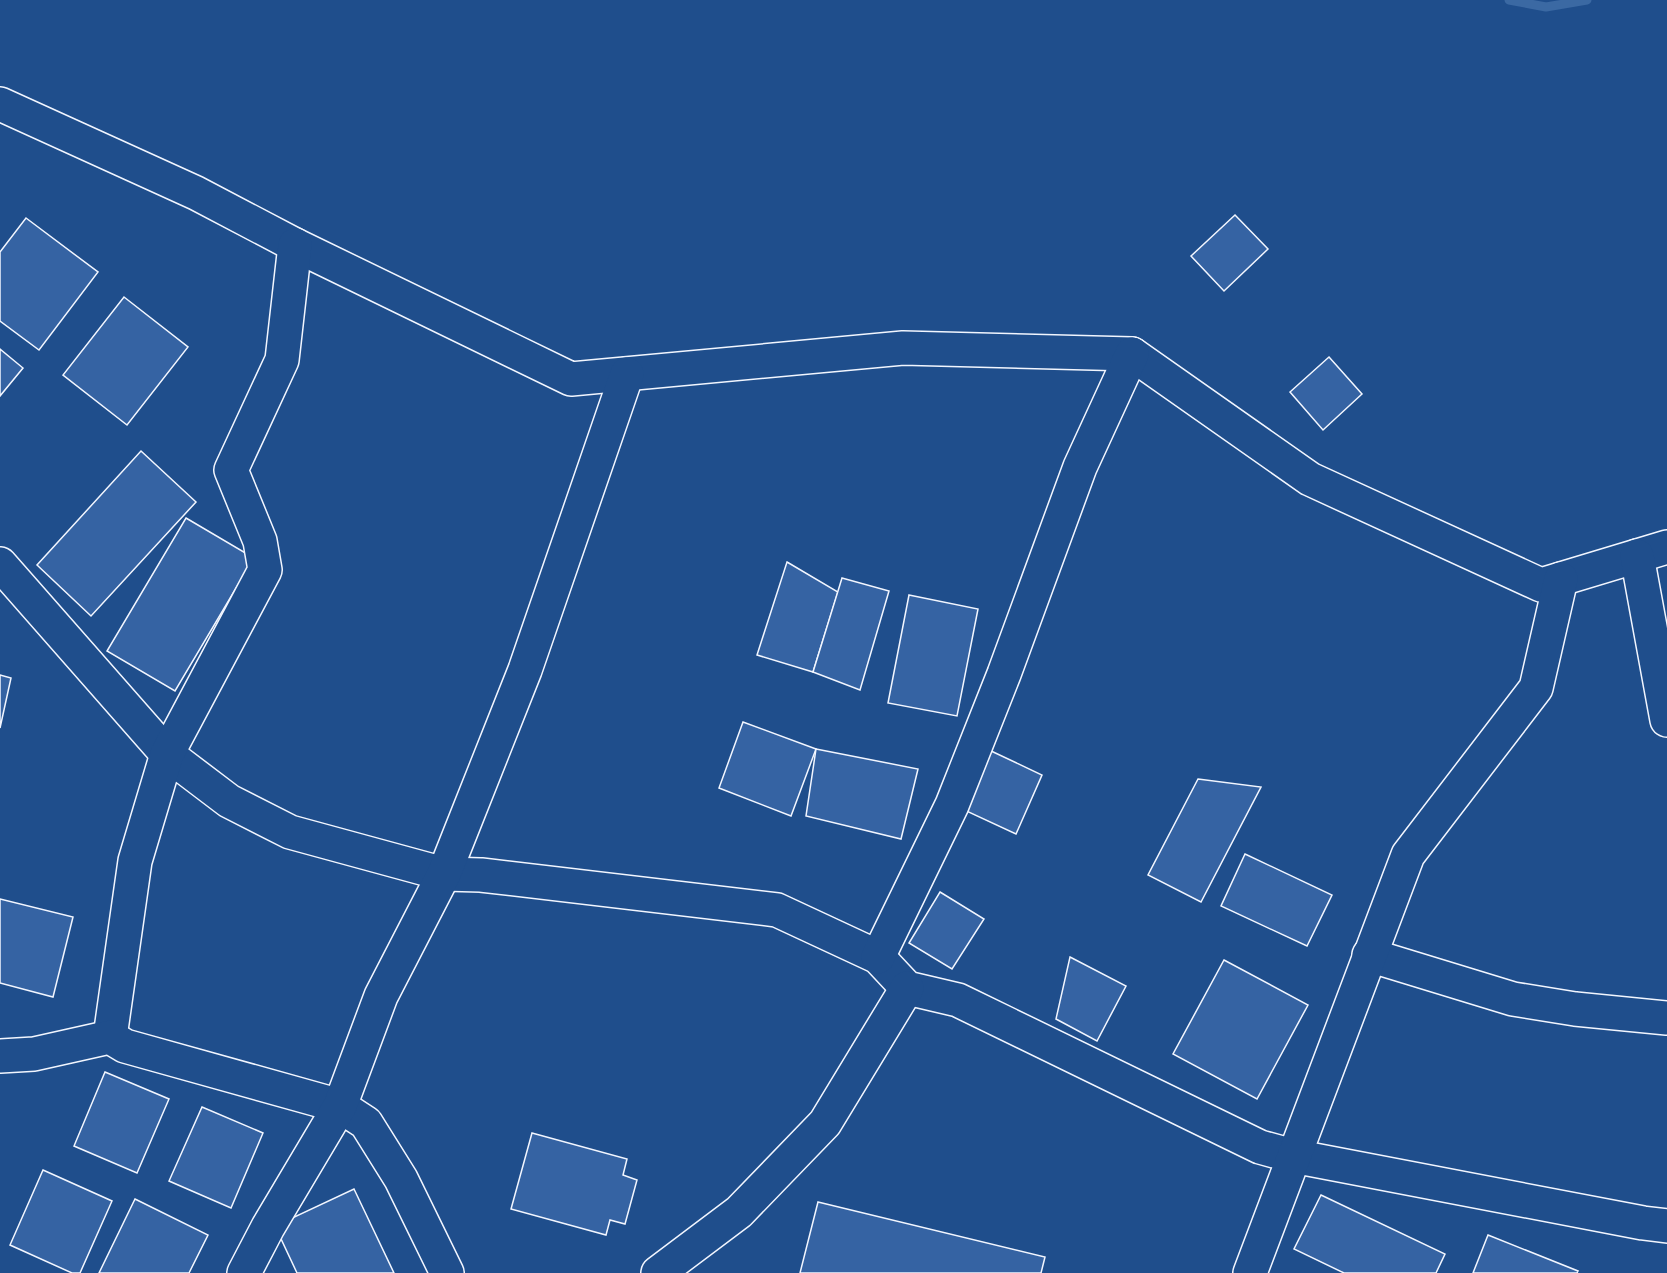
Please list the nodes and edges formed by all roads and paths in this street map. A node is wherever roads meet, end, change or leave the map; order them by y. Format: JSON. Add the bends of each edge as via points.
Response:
{"nodes":[{"id":1,"x":0,"y":104,"type":"edge"},
{"id":2,"x":295,"y":245,"type":"junction"},
{"id":3,"x":1132,"y":354,"type":"junction"},
{"id":4,"x":627,"y":374,"type":"junction"},
{"id":5,"x":1652,"y":551,"type":"edge"},
{"id":6,"x":0,"y":564,"type":"edge"},
{"id":7,"x":1561,"y":579,"type":"junction"},
{"id":8,"x":1667,"y":720,"type":"edge"},
{"id":9,"x":167,"y":754,"type":"junction"},
{"id":10,"x":444,"y":874,"type":"junction"},
{"id":11,"x":1369,"y":955,"type":"junction"},
{"id":12,"x":878,"y":957,"type":"junction"},
{"id":13,"x":907,"y":988,"type":"junction"},
{"id":14,"x":1667,"y":1018,"type":"edge"},
{"id":15,"x":110,"y":1037,"type":"junction"},
{"id":16,"x":0,"y":1056,"type":"edge"},
{"id":17,"x":340,"y":1106,"type":"junction"},
{"id":18,"x":1293,"y":1156,"type":"junction"},
{"id":19,"x":1667,"y":1226,"type":"edge"},
{"id":20,"x":244,"y":1273,"type":"edge"},
{"id":21,"x":447,"y":1273,"type":"edge"},
{"id":22,"x":658,"y":1273,"type":"edge"},
{"id":23,"x":1250,"y":1273,"type":"edge"}],
"edges":[{"from":1,"to":2,"type":"street","via":[[196,193]]},
{"from":2,"to":4,"type":"street","via":[[571,379]]},
{"from":2,"to":9,"type":"street","via":[[282,360],[231,470],[260,541],[265,570]]},
{"from":3,"to":4,"type":"street","via":[[903,348]]},
{"from":3,"to":7,"type":"street","via":[[1310,479],[1541,585]]},
{"from":3,"to":12,"type":"street","via":[[1080,467],[952,805]]},
{"from":4,"to":10,"type":"street","via":[[525,670]]},
{"from":5,"to":7,"type":"street"},
{"from":5,"to":8,"type":"street"},
{"from":6,"to":9,"type":"street"},
{"from":7,"to":11,"type":"street","via":[[1536,688],[1408,855]]},
{"from":9,"to":10,"type":"street","via":[[229,801],[290,832]]},
{"from":9,"to":15,"type":"street","via":[[135,861]]},
{"from":10,"to":12,"type":"street","via":[[777,910]]},
{"from":10,"to":17,"type":"street","via":[[381,996]]},
{"from":11,"to":14,"type":"street","via":[[1513,999]]},
{"from":11,"to":18,"type":"street"},
{"from":12,"to":13,"type":"street"},
{"from":13,"to":18,"type":"street","via":[[958,1000],[1260,1147]]},
{"from":13,"to":22,"type":"street","via":[[825,1123],[739,1212]]},
{"from":15,"to":16,"type":"street","via":[[34,1054]]},
{"from":15,"to":17,"type":"street","via":[[125,1046]]},
{"from":17,"to":20,"type":"street"},
{"from":17,"to":21,"type":"street","via":[[366,1123],[401,1179]]},
{"from":18,"to":19,"type":"street"},
{"from":18,"to":23,"type":"street"}]}
